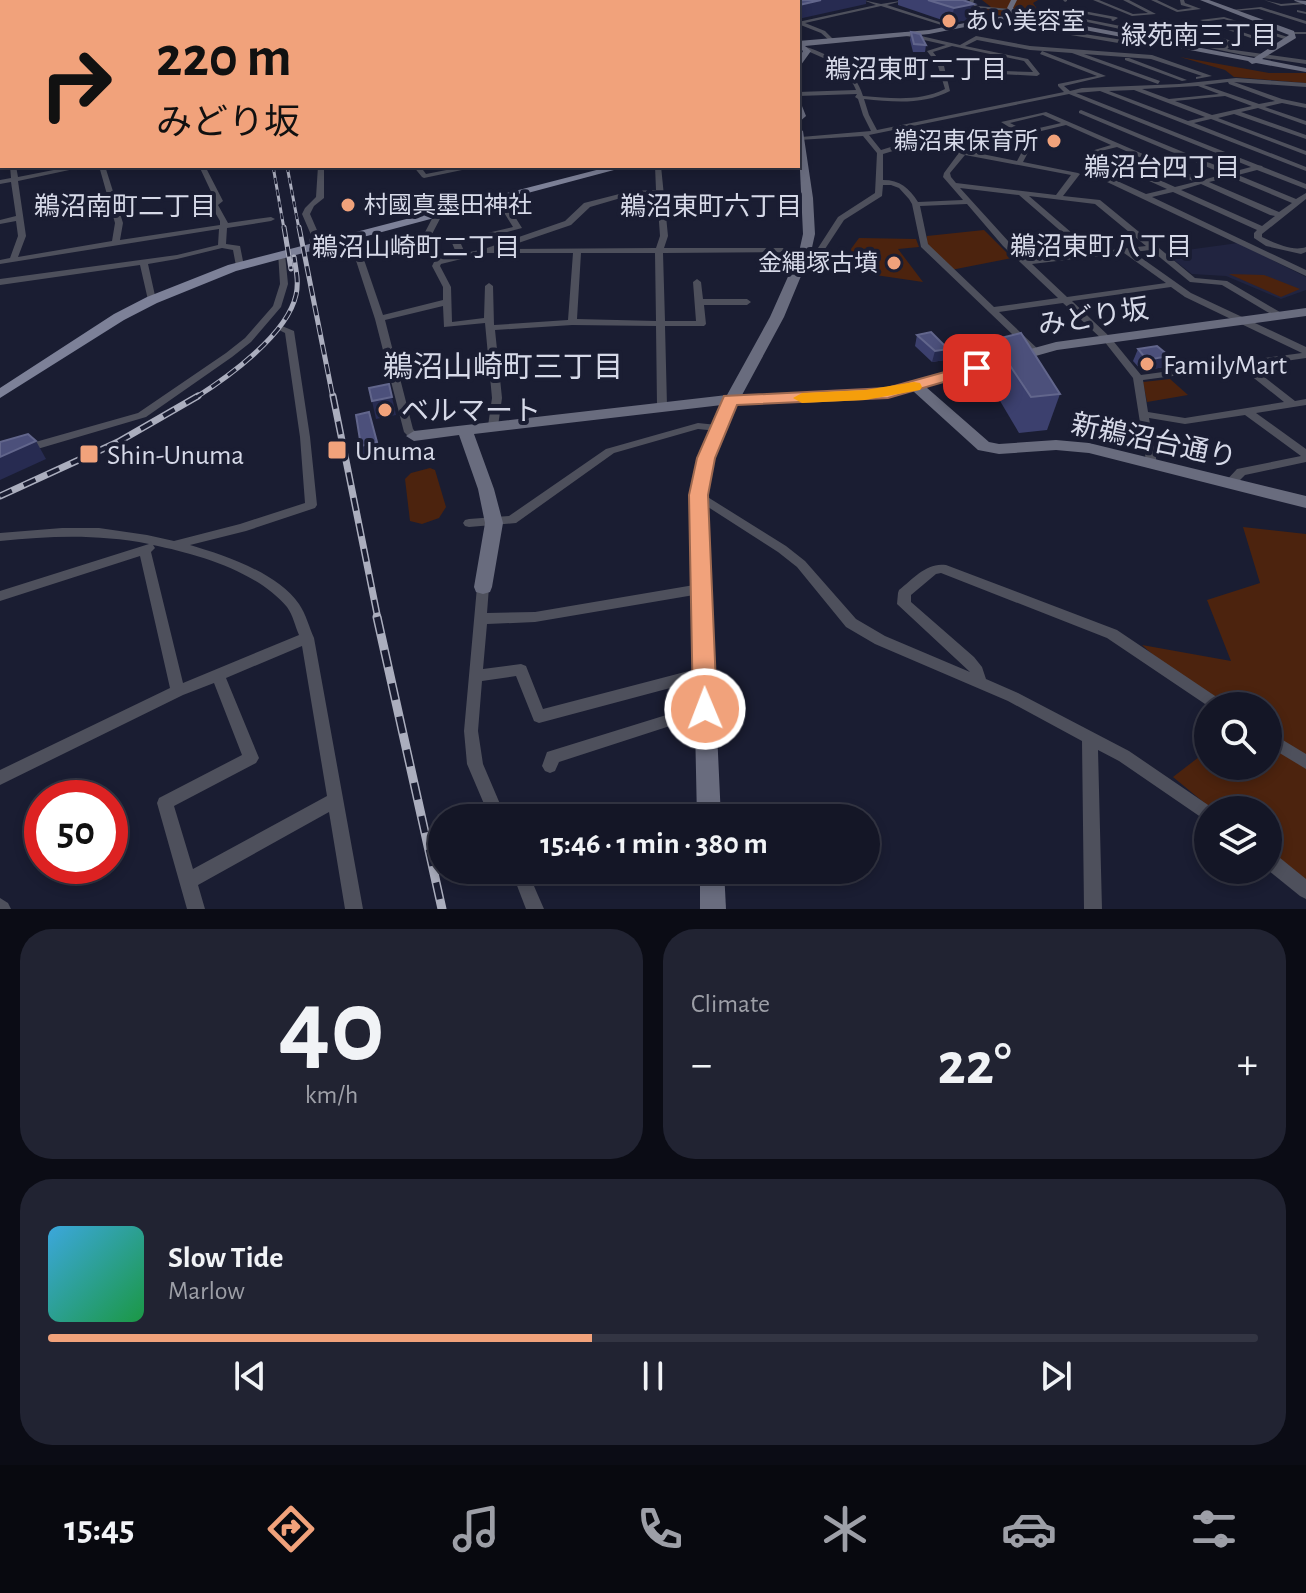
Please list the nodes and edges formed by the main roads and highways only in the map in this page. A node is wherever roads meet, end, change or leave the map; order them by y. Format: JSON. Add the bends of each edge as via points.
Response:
{"nodes":[{"id":1,"x":616,"y":168,"type":"edge"},
{"id":2,"x":0,"y":394,"type":"edge"}],
"edges":[{"from":1,"to":2,"type":"main road","via":[[240,266],[119,317]]}]}
